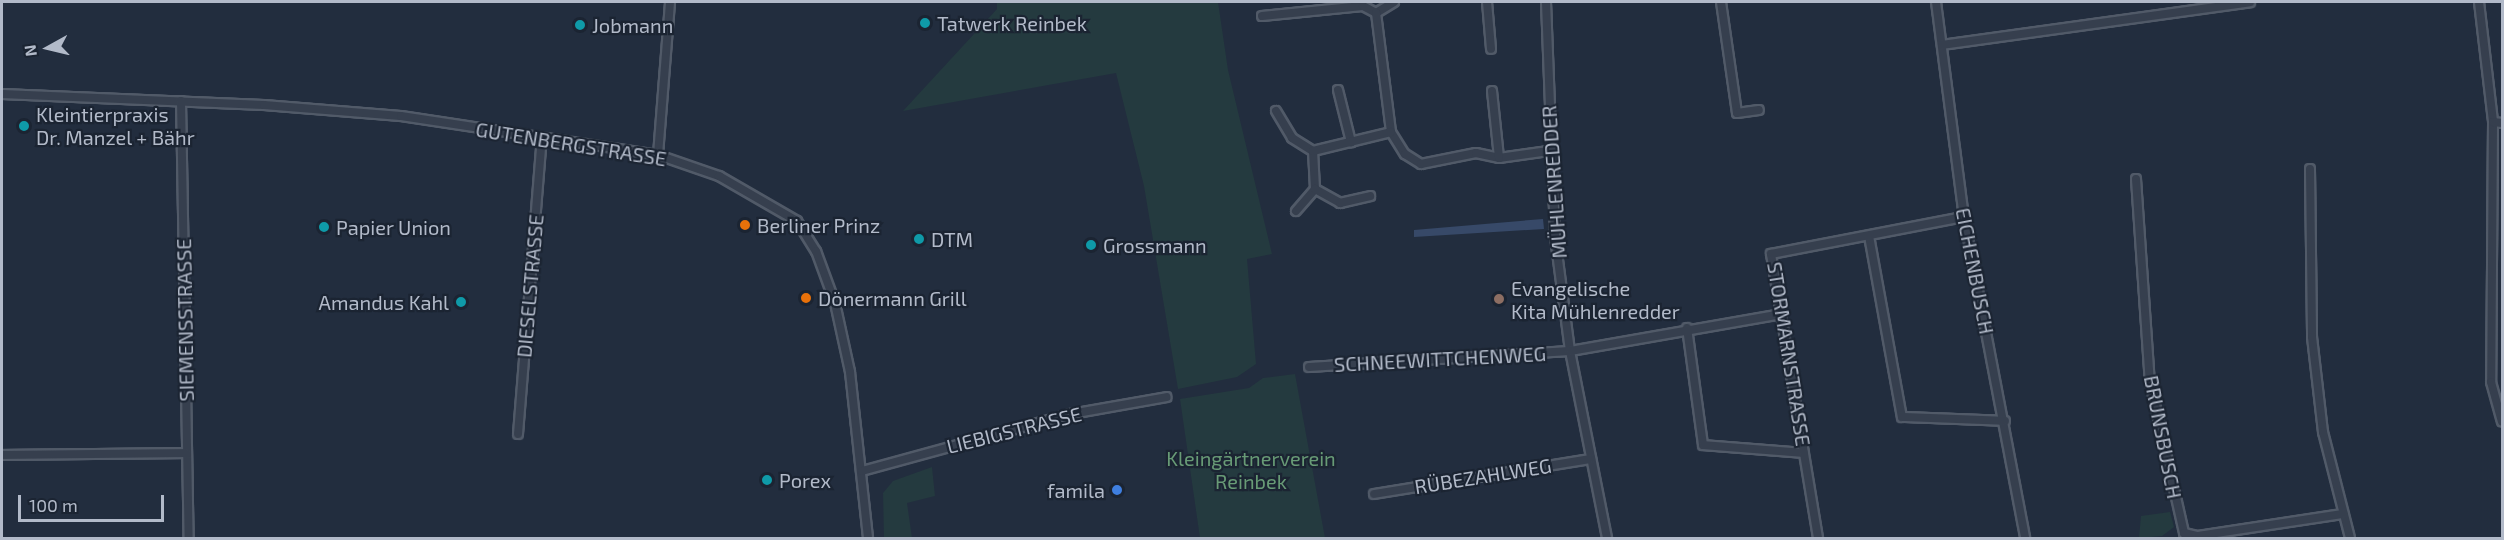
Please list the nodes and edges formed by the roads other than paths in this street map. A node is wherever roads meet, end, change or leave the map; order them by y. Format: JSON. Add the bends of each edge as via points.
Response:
{"nodes":[{"id":1,"x":670,"y":2,"type":"edge"},
{"id":2,"x":1394,"y":2,"type":"edge"},
{"id":3,"x":1487,"y":2,"type":"edge"},
{"id":4,"x":1546,"y":2,"type":"edge"},
{"id":5,"x":1720,"y":2,"type":"edge"},
{"id":6,"x":1936,"y":2,"type":"edge"},
{"id":7,"x":2250,"y":2,"type":"edge"},
{"id":8,"x":2479,"y":2,"type":"edge"},
{"id":9,"x":1323,"y":5,"type":"edge"},
{"id":10,"x":1376,"y":13,"type":"junction"},
{"id":11,"x":1262,"y":16,"type":"dead end"},
{"id":12,"x":1942,"y":45,"type":"junction"},
{"id":13,"x":1491,"y":49,"type":"dead end"},
{"id":14,"x":1338,"y":90,"type":"dead end"},
{"id":15,"x":1492,"y":91,"type":"dead end"},
{"id":16,"x":2,"y":94,"type":"edge"},
{"id":17,"x":181,"y":101,"type":"junction"},
{"id":18,"x":1759,"y":110,"type":"dead end"},
{"id":19,"x":1276,"y":111,"type":"dead end"},
{"id":20,"x":2493,"y":122,"type":"junction"},
{"id":21,"x":2502,"y":123,"type":"edge"},
{"id":22,"x":1391,"y":132,"type":"junction"},
{"id":23,"x":542,"y":138,"type":"junction"},
{"id":24,"x":1351,"y":142,"type":"junction"},
{"id":25,"x":1313,"y":151,"type":"junction"},
{"id":26,"x":1550,"y":151,"type":"junction"},
{"id":27,"x":658,"y":155,"type":"junction"},
{"id":28,"x":1499,"y":158,"type":"junction"},
{"id":29,"x":2310,"y":169,"type":"dead end"},
{"id":30,"x":2136,"y":179,"type":"dead end"},
{"id":31,"x":1315,"y":189,"type":"junction"},
{"id":32,"x":1370,"y":196,"type":"dead end"},
{"id":33,"x":1296,"y":211,"type":"dead end"},
{"id":34,"x":1964,"y":217,"type":"junction"},
{"id":35,"x":1869,"y":236,"type":"junction"},
{"id":36,"x":1781,"y":314,"type":"junction"},
{"id":37,"x":1687,"y":328,"type":"junction"},
{"id":38,"x":1570,"y":351,"type":"junction"},
{"id":39,"x":1310,"y":367,"type":"dead end"},
{"id":40,"x":1167,"y":397,"type":"dead end"},
{"id":41,"x":2005,"y":421,"type":"junction"},
{"id":42,"x":2502,"y":422,"type":"edge"},
{"id":43,"x":518,"y":434,"type":"dead end"},
{"id":44,"x":187,"y":453,"type":"junction"},
{"id":45,"x":1804,"y":453,"type":"junction"},
{"id":46,"x":2,"y":455,"type":"edge"},
{"id":47,"x":1591,"y":459,"type":"junction"},
{"id":48,"x":862,"y":471,"type":"junction"},
{"id":49,"x":1374,"y":494,"type":"dead end"},
{"id":50,"x":2343,"y":514,"type":"junction"},
{"id":51,"x":189,"y":538,"type":"edge"},
{"id":52,"x":868,"y":538,"type":"edge"},
{"id":53,"x":1607,"y":538,"type":"edge"},
{"id":54,"x":1818,"y":538,"type":"edge"},
{"id":55,"x":2025,"y":538,"type":"edge"},
{"id":56,"x":2350,"y":538,"type":"edge"}],
"edges":[{"from":1,"to":27,"type":"street"},
{"from":2,"to":10,"type":"street"},
{"from":3,"to":13,"type":"street"},
{"from":4,"to":26,"type":"street","name":"MÜHLENREDDER"},
{"from":5,"to":18,"type":"street","via":[[1737,113]]},
{"from":6,"to":12,"type":"street","name":"EICHENBUSCH"},
{"from":7,"to":12,"type":"street"},
{"from":8,"to":20,"type":"street"},
{"from":9,"to":10,"type":"street","via":[[1363,6]]},
{"from":9,"to":11,"type":"street"},
{"from":10,"to":22,"type":"street"},
{"from":12,"to":34,"type":"street","name":"EICHENBUSCH"},
{"from":14,"to":24,"type":"street"},
{"from":15,"to":28,"type":"street"},
{"from":16,"to":17,"type":"street","name":"GUTENBERGSTRASSE"},
{"from":17,"to":23,"type":"street","name":"GUTENBERGSTRASSE","via":[[401,116]]},
{"from":17,"to":44,"type":"street","name":"SIEMENSSTRASSE"},
{"from":19,"to":25,"type":"street","via":[[1292,138]]},
{"from":20,"to":21,"type":"street"},
{"from":20,"to":42,"type":"street","via":[[2491,382]]},
{"from":22,"to":24,"type":"street"},
{"from":22,"to":28,"type":"street","via":[[1405,153],[1421,164],[1476,153]]},
{"from":23,"to":27,"type":"street","name":"GUTENBERGSTRASSE"},
{"from":23,"to":43,"type":"street","name":"DIESELSTRASSE"},
{"from":24,"to":25,"type":"street"},
{"from":25,"to":31,"type":"street"},
{"from":26,"to":28,"type":"street"},
{"from":26,"to":38,"type":"street","name":"MÜHLENREDDER"},
{"from":27,"to":48,"type":"street","name":"GUTENBERGSTRASSE","via":[[719,176],[797,221],[816,251],[848,362]]},
{"from":29,"to":50,"type":"street","via":[[2312,337],[2323,432]]},
{"from":30,"to":50,"type":"street","name":"BRUNSBUSCH","via":[[2150,382],[2184,533],[2197,536]]},
{"from":31,"to":32,"type":"street","via":[[1340,203]]},
{"from":31,"to":33,"type":"street"},
{"from":34,"to":35,"type":"street","name":"STORMARNSTRASSE"},
{"from":34,"to":41,"type":"street","name":"EICHENBUSCH"},
{"from":35,"to":36,"type":"street","name":"STORMARNSTRASSE","via":[[1771,254]]},
{"from":35,"to":41,"type":"street","via":[[1902,417]]},
{"from":36,"to":37,"type":"street","name":"SCHNEEWITTCHENWEG"},
{"from":36,"to":45,"type":"street","name":"STORMARNSTRASSE"},
{"from":37,"to":38,"type":"street","name":"SCHNEEWITTCHENWEG"},
{"from":37,"to":45,"type":"street","via":[[1703,445]]},
{"from":38,"to":39,"type":"street","name":"SCHNEEWITTCHENWEG"},
{"from":38,"to":47,"type":"street","name":"MÜHLENREDDER"},
{"from":40,"to":48,"type":"street","name":"LIEBIGSTRASSE","via":[[1071,414]]},
{"from":41,"to":55,"type":"street","name":"EICHENBUSCH"},
{"from":44,"to":46,"type":"street"},
{"from":44,"to":51,"type":"street","name":"SIEMENSSTRASSE"},
{"from":45,"to":54,"type":"street","name":"STORMARNSTRASSE"},
{"from":47,"to":49,"type":"street","name":"RÜBEZAHLWEG"},
{"from":47,"to":53,"type":"street","name":"MÜHLENREDDER"},
{"from":48,"to":52,"type":"street","name":"GUTENBERGSTRASSE"},
{"from":50,"to":56,"type":"street"}]}
